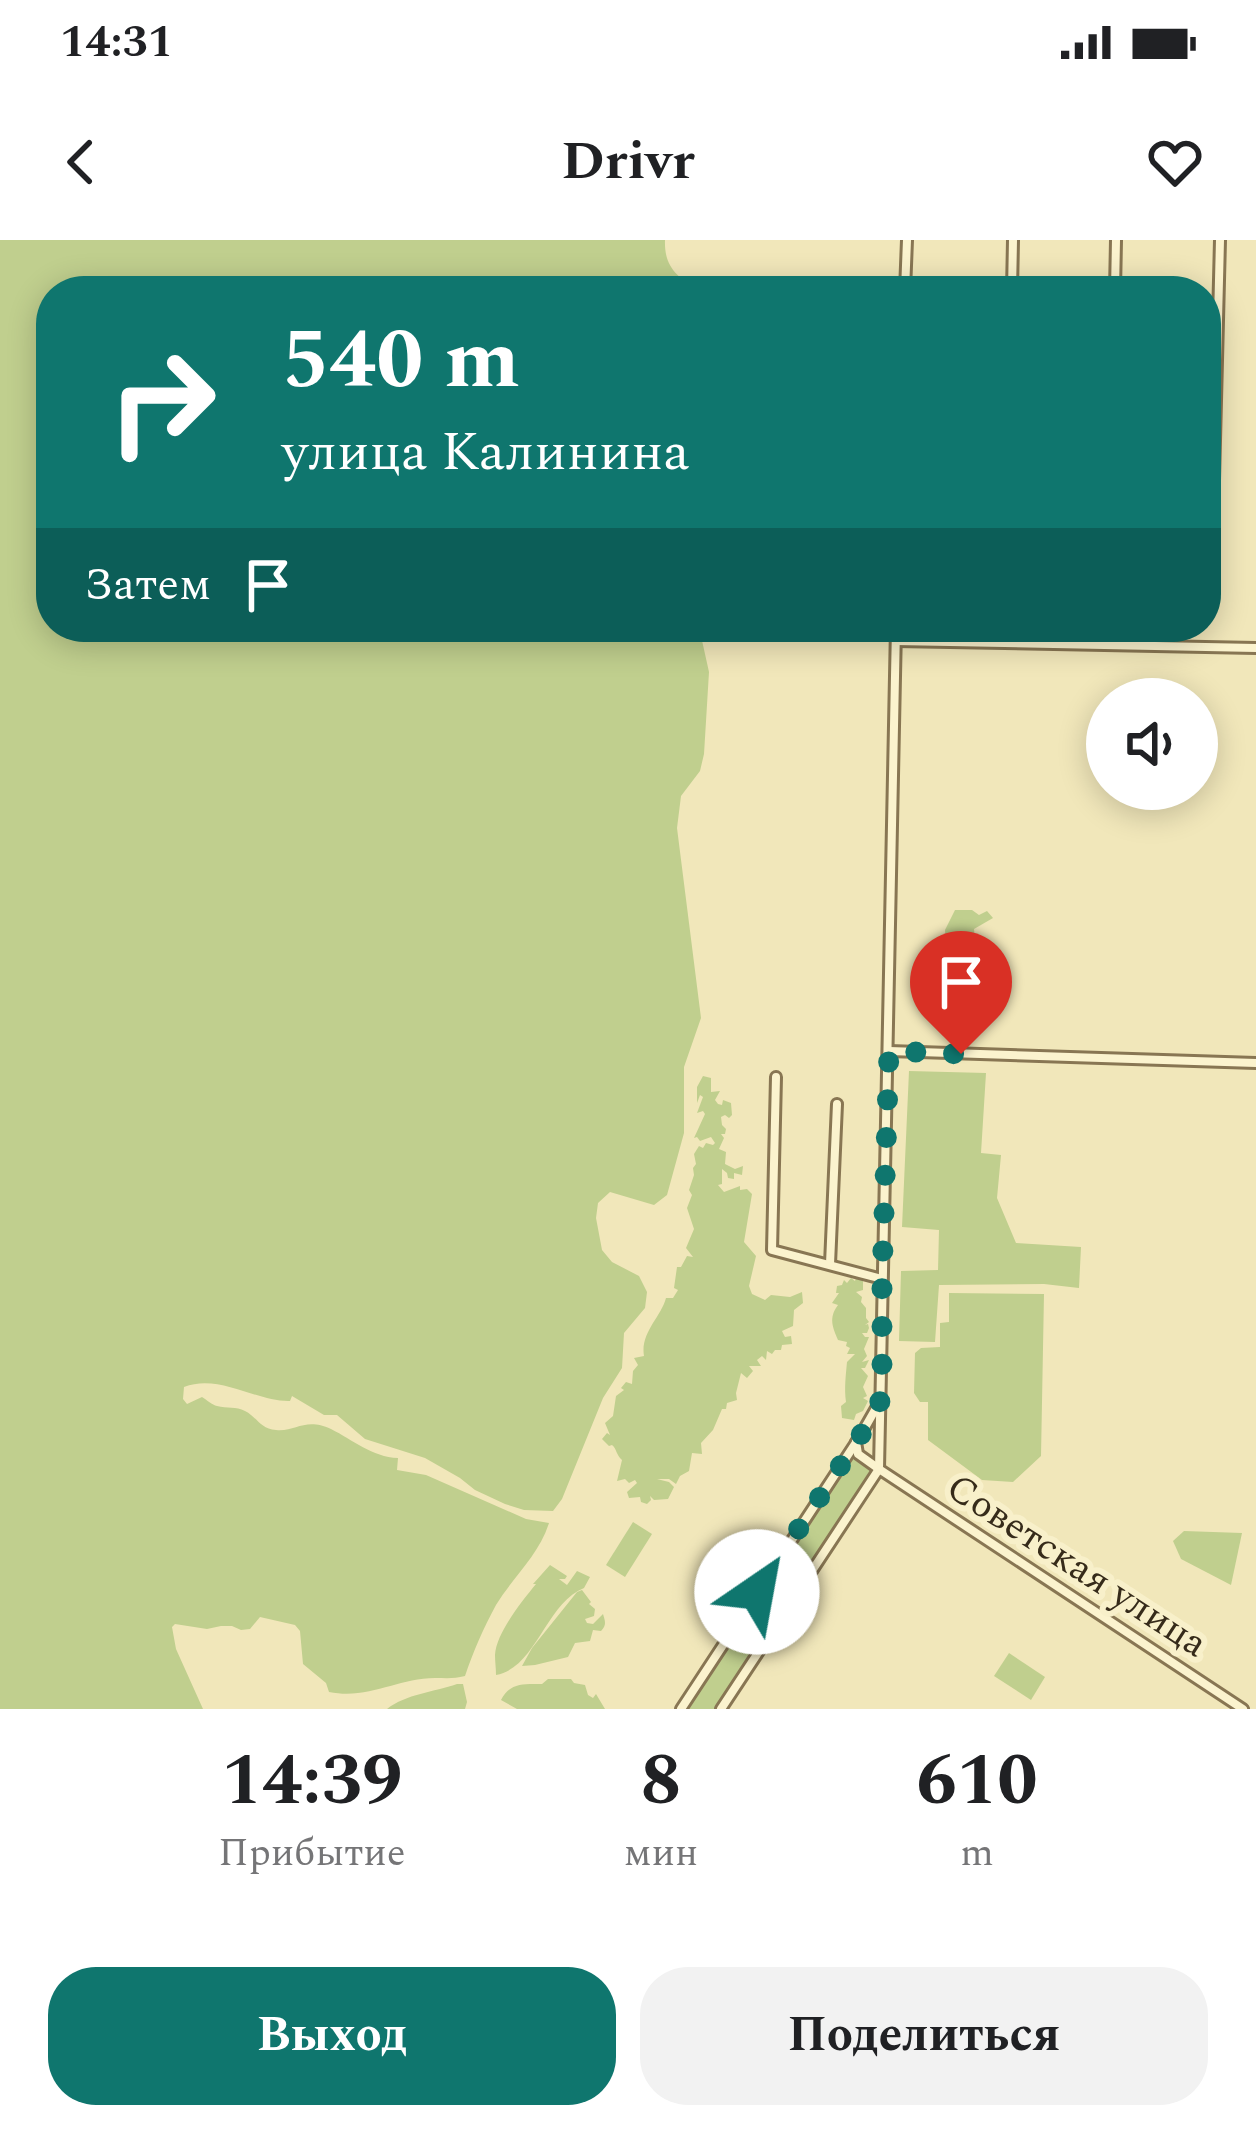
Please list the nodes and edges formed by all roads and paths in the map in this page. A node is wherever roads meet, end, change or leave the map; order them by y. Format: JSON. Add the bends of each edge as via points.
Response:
{"nodes":[{"id":1,"x":907,"y":240,"type":"edge"},
{"id":2,"x":1013,"y":240,"type":"edge"},
{"id":3,"x":1116,"y":240,"type":"edge"},
{"id":4,"x":1220,"y":240,"type":"edge"},
{"id":5,"x":906,"y":276,"type":"edge"},
{"id":6,"x":1012,"y":276,"type":"edge"},
{"id":7,"x":1115,"y":276,"type":"edge"},
{"id":8,"x":1219,"y":276,"type":"edge"},
{"id":9,"x":896,"y":642,"type":"edge"},
{"id":10,"x":1063,"y":642,"type":"edge"},
{"id":11,"x":1106,"y":642,"type":"edge"},
{"id":12,"x":1106,"y":645,"type":"junction"},
{"id":13,"x":1256,"y":648,"type":"edge"},
{"id":14,"x":889,"y":1051,"type":"junction"},
{"id":15,"x":1256,"y":1063,"type":"edge"},
{"id":16,"x":776,"y":1077,"type":"dead end"},
{"id":17,"x":837,"y":1104,"type":"dead end"},
{"id":18,"x":830,"y":1264,"type":"junction"},
{"id":19,"x":882,"y":1279,"type":"junction"},
{"id":20,"x":882,"y":1396,"type":"junction"},
{"id":21,"x":858,"y":1440,"type":"junction"},
{"id":22,"x":881,"y":1449,"type":"junction"},
{"id":23,"x":879,"y":1468,"type":"junction"},
{"id":24,"x":681,"y":1709,"type":"edge"},
{"id":25,"x":721,"y":1709,"type":"edge"},
{"id":26,"x":1243,"y":1709,"type":"edge"}],
"edges":[{"from":1,"to":5,"type":"street"},
{"from":2,"to":6,"type":"street"},
{"from":3,"to":7,"type":"street"},
{"from":4,"to":8,"type":"street"},
{"from":9,"to":14,"type":"street"},
{"from":10,"to":12,"type":"street"},
{"from":11,"to":12,"type":"street"},
{"from":12,"to":13,"type":"street"},
{"from":14,"to":15,"type":"street"},
{"from":14,"to":19,"type":"street"},
{"from":16,"to":18,"type":"street","via":[[772,1250]]},
{"from":17,"to":18,"type":"street"},
{"from":18,"to":19,"type":"street"},
{"from":19,"to":20,"type":"street"},
{"from":20,"to":21,"type":"street"},
{"from":20,"to":22,"type":"street"},
{"from":21,"to":22,"type":"street","via":[[869,1437]]},
{"from":21,"to":23,"type":"street","name":"Советская улица","via":[[858,1454]]},
{"from":21,"to":24,"type":"street"},
{"from":22,"to":23,"type":"street"},
{"from":23,"to":25,"type":"street"},
{"from":23,"to":26,"type":"street","name":"Советская улица"}]}
